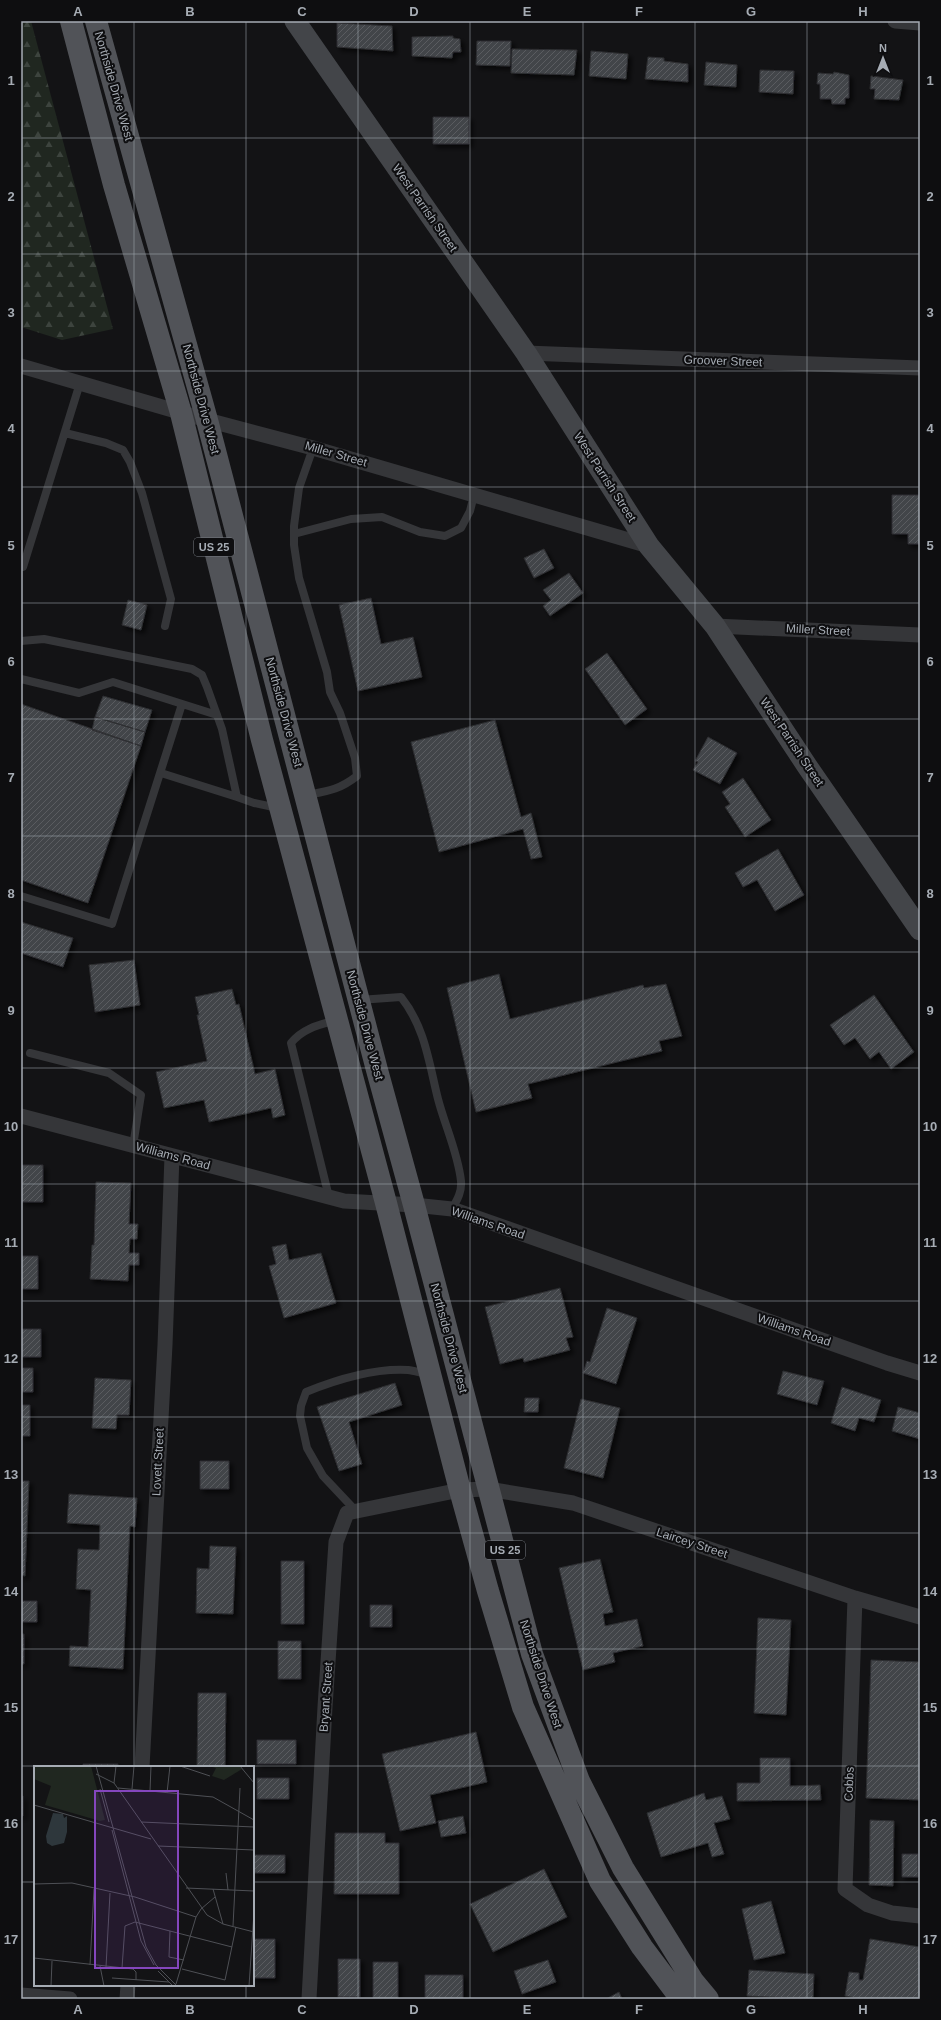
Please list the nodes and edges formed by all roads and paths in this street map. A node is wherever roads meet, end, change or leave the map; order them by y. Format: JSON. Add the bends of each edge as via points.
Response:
{"nodes":[{"id":1,"x":71,"y":21,"type":"edge"},
{"id":2,"x":96,"y":21,"type":"edge"},
{"id":3,"x":295,"y":21,"type":"edge"},
{"id":4,"x":895,"y":21,"type":"edge"},
{"id":5,"x":920,"y":23,"type":"edge"},
{"id":6,"x":526,"y":353,"type":"junction"},
{"id":7,"x":21,"y":366,"type":"edge"},
{"id":8,"x":920,"y":368,"type":"edge"},
{"id":9,"x":80,"y":383,"type":"junction"},
{"id":10,"x":181,"y":413,"type":"junction"},
{"id":11,"x":207,"y":420,"type":"junction"},
{"id":12,"x":65,"y":433,"type":"junction"},
{"id":13,"x":314,"y":448,"type":"junction"},
{"id":14,"x":474,"y":495,"type":"junction"},
{"id":15,"x":294,"y":534,"type":"junction"},
{"id":16,"x":650,"y":546,"type":"junction"},
{"id":17,"x":23,"y":567,"type":"dead end"},
{"id":18,"x":165,"y":626,"type":"dead end"},
{"id":19,"x":715,"y":626,"type":"junction"},
{"id":20,"x":920,"y":635,"type":"edge"},
{"id":21,"x":21,"y":641,"type":"edge"},
{"id":22,"x":21,"y":679,"type":"edge"},
{"id":23,"x":182,"y":704,"type":"junction"},
{"id":24,"x":217,"y":715,"type":"junction"},
{"id":25,"x":161,"y":773,"type":"junction"},
{"id":26,"x":306,"y":795,"type":"junction"},
{"id":27,"x":237,"y":796,"type":"junction"},
{"id":28,"x":280,"y":808,"type":"junction"},
{"id":29,"x":21,"y":896,"type":"edge"},
{"id":30,"x":920,"y":930,"type":"edge"},
{"id":31,"x":359,"y":1000,"type":"junction"},
{"id":32,"x":337,"y":1020,"type":"junction"},
{"id":33,"x":30,"y":1053,"type":"dead end"},
{"id":34,"x":21,"y":1116,"type":"edge"},
{"id":35,"x":133,"y":1146,"type":"junction"},
{"id":36,"x":172,"y":1156,"type":"junction"},
{"id":37,"x":329,"y":1197,"type":"junction"},
{"id":38,"x":386,"y":1203,"type":"junction"},
{"id":39,"x":414,"y":1205,"type":"junction"},
{"id":40,"x":452,"y":1209,"type":"junction"},
{"id":41,"x":920,"y":1372,"type":"edge"},
{"id":42,"x":430,"y":1374,"type":"junction"},
{"id":43,"x":488,"y":1489,"type":"junction"},
{"id":44,"x":460,"y":1490,"type":"junction"},
{"id":45,"x":355,"y":1510,"type":"junction"},
{"id":46,"x":855,"y":1598,"type":"junction"},
{"id":47,"x":920,"y":1617,"type":"edge"},
{"id":48,"x":142,"y":1766,"type":"edge"},
{"id":49,"x":920,"y":1916,"type":"edge"},
{"id":50,"x":128,"y":1986,"type":"edge"},
{"id":51,"x":21,"y":1995,"type":"edge"},
{"id":52,"x":52,"y":1998,"type":"edge"},
{"id":53,"x":70,"y":1999,"type":"edge"},
{"id":54,"x":127,"y":1999,"type":"edge"},
{"id":55,"x":310,"y":1999,"type":"edge"},
{"id":56,"x":681,"y":1999,"type":"edge"},
{"id":57,"x":708,"y":1999,"type":"edge"}],
"edges":[{"from":1,"to":10,"type":"main road","name":"Northside Drive West","number":"US 25","via":[[114,186]]},
{"from":2,"to":11,"type":"main road","name":"Northside Drive West","number":"US 25"},
{"from":3,"to":6,"type":"street","name":"West Parrish Street"},
{"from":4,"to":5,"type":"street"},
{"from":6,"to":8,"type":"street","name":"Groover Street"},
{"from":6,"to":16,"type":"street","name":"West Parrish Street"},
{"from":7,"to":9,"type":"street","name":"Miller Street"},
{"from":9,"to":10,"type":"street","name":"Miller Street"},
{"from":9,"to":12,"type":"lane"},
{"from":10,"to":11,"type":"street","name":"Miller Street"},
{"from":10,"to":28,"type":"main road","name":"Northside Drive West","number":"US 25"},
{"from":11,"to":13,"type":"street","name":"Miller Street"},
{"from":11,"to":26,"type":"main road","name":"Northside Drive West","number":"US 25"},
{"from":12,"to":17,"type":"lane"},
{"from":12,"to":18,"type":"lane","via":[[123,450],[130,462],[142,493],[171,599]]},
{"from":13,"to":14,"type":"street","name":"Miller Street"},
{"from":13,"to":15,"type":"lane","via":[[299,488]]},
{"from":14,"to":15,"type":"lane","via":[[470,511],[461,528],[444,536],[420,532],[382,518],[351,519]]},
{"from":14,"to":16,"type":"street","name":"Miller Street"},
{"from":15,"to":26,"type":"lane","via":[[299,578],[327,672],[330,692],[355,758],[357,776],[333,791]]},
{"from":16,"to":19,"type":"street","name":"West Parrish Street"},
{"from":19,"to":20,"type":"street","name":"Miller Street"},
{"from":19,"to":30,"type":"street","name":"West Parrish Street"},
{"from":21,"to":24,"type":"lane","via":[[44,639],[192,669],[202,675]]},
{"from":22,"to":23,"type":"lane","via":[[79,693],[113,682]]},
{"from":23,"to":24,"type":"lane"},
{"from":23,"to":25,"type":"lane"},
{"from":24,"to":27,"type":"lane"},
{"from":25,"to":27,"type":"lane"},
{"from":25,"to":29,"type":"lane","via":[[112,924]]},
{"from":26,"to":31,"type":"main road","name":"Northside Drive West","number":"US 25"},
{"from":27,"to":28,"type":"lane","via":[[254,803]]},
{"from":28,"to":32,"type":"main road","name":"Northside Drive West","number":"US 25"},
{"from":31,"to":39,"type":"main road","name":"Northside Drive West","number":"US 25"},
{"from":31,"to":40,"type":"lane","via":[[401,997],[410,1008],[421,1032],[461,1182],[459,1198]]},
{"from":32,"to":37,"type":"lane","via":[[309,1028],[297,1035],[291,1043]]},
{"from":32,"to":38,"type":"main road","name":"Northside Drive West","number":"US 25"},
{"from":33,"to":35,"type":"lane","via":[[109,1073],[141,1095]]},
{"from":34,"to":35,"type":"street","name":"Williams Road"},
{"from":35,"to":36,"type":"street","name":"Williams Road"},
{"from":36,"to":37,"type":"street","name":"Williams Road"},
{"from":36,"to":48,"type":"street","name":"Lovett Street","via":[[165,1346]]},
{"from":37,"to":38,"type":"street","name":"Williams Road","via":[[344,1201]]},
{"from":38,"to":39,"type":"street","name":"Williams Road"},
{"from":38,"to":42,"type":"main road","name":"Northside Drive West","number":"US 25"},
{"from":39,"to":40,"type":"street","name":"Williams Road"},
{"from":39,"to":43,"type":"main road","name":"Northside Drive West","number":"US 25"},
{"from":40,"to":41,"type":"street","name":"Williams Road","via":[[887,1363]]},
{"from":42,"to":44,"type":"main road","name":"Northside Drive West","number":"US 25"},
{"from":42,"to":45,"type":"lane","via":[[408,1370],[367,1372],[306,1392],[300,1416],[307,1448],[323,1476]]},
{"from":43,"to":44,"type":"street","name":"Laircey Street"},
{"from":43,"to":46,"type":"street","name":"Laircey Street","via":[[572,1503]]},
{"from":43,"to":57,"type":"main road","name":"Northside Drive West","number":"US 25","via":[[532,1654],[579,1781],[623,1868],[693,1981]]},
{"from":44,"to":45,"type":"street"},
{"from":44,"to":56,"type":"main road","name":"Northside Drive West","number":"US 25","via":[[523,1707],[600,1881],[642,1947]]},
{"from":45,"to":55,"type":"street","name":"Bryant Street","via":[[347,1513],[336,1542]]},
{"from":46,"to":47,"type":"street","name":"Laircey Street"},
{"from":46,"to":49,"type":"street","name":"Cobbs","via":[[845,1889],[868,1905],[892,1913]]},
{"from":50,"to":54,"type":"street"},
{"from":51,"to":52,"type":"street"},
{"from":52,"to":53,"type":"street"}]}
